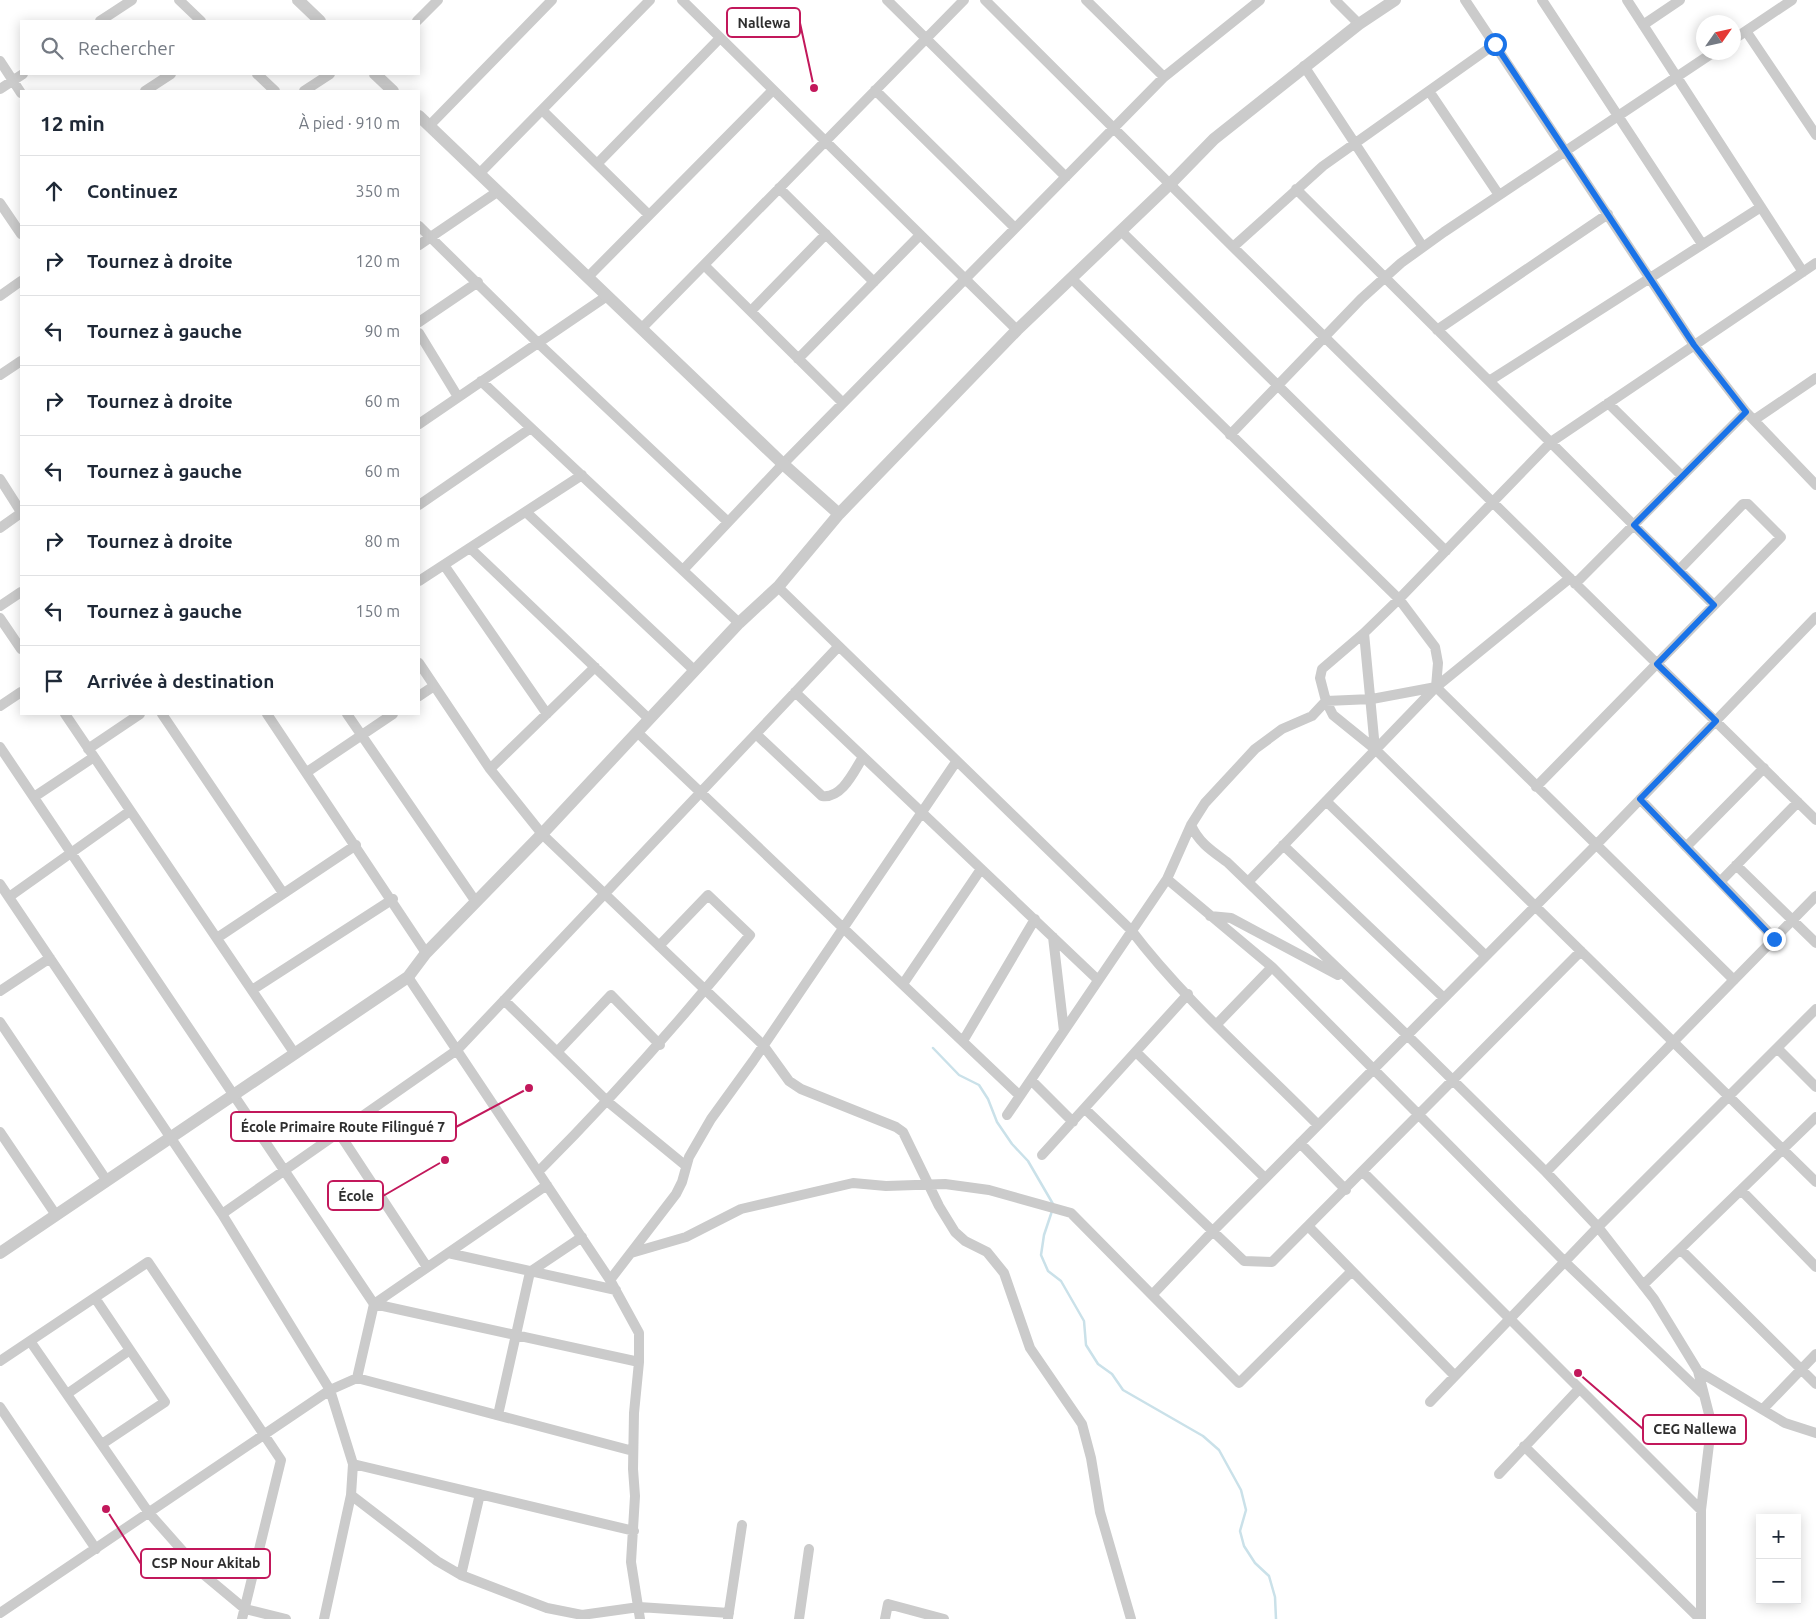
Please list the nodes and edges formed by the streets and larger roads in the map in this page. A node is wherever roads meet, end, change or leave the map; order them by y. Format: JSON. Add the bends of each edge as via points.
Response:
{"nodes":[{"id":1,"x":132,"y":0,"type":"edge"},
{"id":2,"x":179,"y":0,"type":"edge"},
{"id":3,"x":298,"y":0,"type":"edge"},
{"id":4,"x":438,"y":0,"type":"edge"},
{"id":5,"x":552,"y":0,"type":"edge"},
{"id":6,"x":650,"y":0,"type":"edge"},
{"id":7,"x":682,"y":0,"type":"edge"},
{"id":8,"x":887,"y":0,"type":"edge"},
{"id":9,"x":964,"y":0,"type":"edge"},
{"id":10,"x":985,"y":0,"type":"edge"},
{"id":11,"x":1086,"y":0,"type":"edge"},
{"id":12,"x":1260,"y":0,"type":"edge"},
{"id":13,"x":1335,"y":0,"type":"edge"},
{"id":14,"x":1395,"y":0,"type":"edge"},
{"id":15,"x":1465,"y":0,"type":"edge"},
{"id":16,"x":1542,"y":0,"type":"edge"},
{"id":17,"x":1627,"y":0,"type":"edge"},
{"id":18,"x":1680,"y":0,"type":"edge"},
{"id":19,"x":1792,"y":0,"type":"edge"},
{"id":20,"x":102,"y":20,"type":"edge"},
{"id":21,"x":200,"y":20,"type":"edge"},
{"id":22,"x":319,"y":20,"type":"edge"},
{"id":23,"x":418,"y":20,"type":"edge"},
{"id":24,"x":1359,"y":24,"type":"junction"},
{"id":25,"x":1643,"y":24,"type":"junction"},
{"id":26,"x":1746,"y":31,"type":"junction"},
{"id":27,"x":1741,"y":34,"type":"edge"},
{"id":28,"x":720,"y":38,"type":"junction"},
{"id":29,"x":926,"y":39,"type":"junction"},
{"id":30,"x":1495,"y":44,"type":"junction"},
{"id":31,"x":1702,"y":60,"type":"edge"},
{"id":32,"x":0,"y":61,"type":"edge"},
{"id":33,"x":1304,"y":66,"type":"junction"},
{"id":34,"x":21,"y":75,"type":"edge"},
{"id":35,"x":169,"y":75,"type":"edge"},
{"id":36,"x":258,"y":75,"type":"edge"},
{"id":37,"x":328,"y":75,"type":"edge"},
{"id":38,"x":376,"y":75,"type":"edge"},
{"id":39,"x":1164,"y":77,"type":"junction"},
{"id":40,"x":1677,"y":77,"type":"junction"},
{"id":41,"x":13,"y":80,"type":"junction"},
{"id":42,"x":0,"y":89,"type":"edge"},
{"id":43,"x":147,"y":90,"type":"edge"},
{"id":44,"x":274,"y":90,"type":"edge"},
{"id":45,"x":306,"y":90,"type":"edge"},
{"id":46,"x":392,"y":90,"type":"edge"},
{"id":47,"x":772,"y":90,"type":"junction"},
{"id":48,"x":875,"y":90,"type":"junction"},
{"id":49,"x":20,"y":91,"type":"edge"},
{"id":50,"x":1429,"y":91,"type":"junction"},
{"id":51,"x":542,"y":110,"type":"junction"},
{"id":52,"x":1618,"y":116,"type":"junction"},
{"id":53,"x":420,"y":117,"type":"edge"},
{"id":54,"x":429,"y":126,"type":"junction"},
{"id":55,"x":1114,"y":127,"type":"junction"},
{"id":56,"x":1816,"y":136,"type":"edge"},
{"id":57,"x":825,"y":142,"type":"junction"},
{"id":58,"x":1355,"y":144,"type":"junction"},
{"id":59,"x":1566,"y":151,"type":"junction"},
{"id":60,"x":597,"y":164,"type":"junction"},
{"id":61,"x":479,"y":174,"type":"junction"},
{"id":62,"x":1066,"y":177,"type":"junction"},
{"id":63,"x":1171,"y":184,"type":"junction"},
{"id":64,"x":779,"y":188,"type":"junction"},
{"id":65,"x":1296,"y":189,"type":"junction"},
{"id":66,"x":497,"y":192,"type":"junction"},
{"id":67,"x":1499,"y":195,"type":"junction"},
{"id":68,"x":0,"y":203,"type":"edge"},
{"id":69,"x":1761,"y":207,"type":"junction"},
{"id":70,"x":1608,"y":214,"type":"junction"},
{"id":71,"x":649,"y":215,"type":"junction"},
{"id":72,"x":420,"y":227,"type":"edge"},
{"id":73,"x":1015,"y":228,"type":"junction"},
{"id":74,"x":1121,"y":230,"type":"junction"},
{"id":75,"x":20,"y":233,"type":"edge"},
{"id":76,"x":826,"y":234,"type":"junction"},
{"id":77,"x":920,"y":235,"type":"junction"},
{"id":78,"x":430,"y":237,"type":"junction"},
{"id":79,"x":420,"y":244,"type":"edge"},
{"id":80,"x":1702,"y":244,"type":"junction"},
{"id":81,"x":1233,"y":247,"type":"junction"},
{"id":82,"x":1423,"y":247,"type":"junction"},
{"id":83,"x":1816,"y":263,"type":"edge"},
{"id":84,"x":704,"y":265,"type":"junction"},
{"id":85,"x":1802,"y":272,"type":"junction"},
{"id":86,"x":588,"y":277,"type":"junction"},
{"id":87,"x":1384,"y":277,"type":"junction"},
{"id":88,"x":1651,"y":277,"type":"junction"},
{"id":89,"x":1070,"y":278,"type":"junction"},
{"id":90,"x":965,"y":279,"type":"junction"},
{"id":91,"x":20,"y":282,"type":"edge"},
{"id":92,"x":478,"y":282,"type":"junction"},
{"id":93,"x":874,"y":282,"type":"junction"},
{"id":94,"x":0,"y":296,"type":"edge"},
{"id":95,"x":607,"y":296,"type":"junction"},
{"id":96,"x":750,"y":312,"type":"junction"},
{"id":97,"x":420,"y":321,"type":"edge"},
{"id":98,"x":642,"y":328,"type":"junction"},
{"id":99,"x":1017,"y":330,"type":"junction"},
{"id":100,"x":1437,"y":330,"type":"junction"},
{"id":101,"x":420,"y":335,"type":"edge"},
{"id":102,"x":1324,"y":337,"type":"junction"},
{"id":103,"x":538,"y":343,"type":"junction"},
{"id":104,"x":1694,"y":345,"type":"junction"},
{"id":105,"x":798,"y":359,"type":"junction"},
{"id":106,"x":20,"y":362,"type":"edge"},
{"id":107,"x":0,"y":375,"type":"edge"},
{"id":108,"x":1816,"y":378,"type":"edge"},
{"id":109,"x":481,"y":381,"type":"junction"},
{"id":110,"x":1489,"y":381,"type":"junction"},
{"id":111,"x":1277,"y":386,"type":"junction"},
{"id":112,"x":458,"y":397,"type":"junction"},
{"id":113,"x":843,"y":403,"type":"junction"},
{"id":114,"x":1608,"y":403,"type":"junction"},
{"id":115,"x":1746,"y":412,"type":"junction"},
{"id":116,"x":1754,"y":420,"type":"junction"},
{"id":117,"x":420,"y":423,"type":"edge"},
{"id":118,"x":532,"y":428,"type":"junction"},
{"id":119,"x":1230,"y":434,"type":"junction"},
{"id":120,"x":1550,"y":442,"type":"junction"},
{"id":121,"x":783,"y":464,"type":"junction"},
{"id":122,"x":582,"y":475,"type":"junction"},
{"id":123,"x":1682,"y":476,"type":"junction"},
{"id":124,"x":0,"y":479,"type":"edge"},
{"id":125,"x":1816,"y":485,"type":"edge"},
{"id":126,"x":1493,"y":502,"type":"junction"},
{"id":127,"x":420,"y":504,"type":"edge"},
{"id":128,"x":20,"y":511,"type":"edge"},
{"id":129,"x":526,"y":512,"type":"junction"},
{"id":130,"x":20,"y":514,"type":"edge"},
{"id":131,"x":840,"y":514,"type":"junction"},
{"id":132,"x":728,"y":522,"type":"junction"},
{"id":133,"x":1634,"y":525,"type":"junction"},
{"id":134,"x":0,"y":528,"type":"edge"},
{"id":135,"x":470,"y":548,"type":"junction"},
{"id":136,"x":1446,"y":551,"type":"junction"},
{"id":137,"x":444,"y":565,"type":"junction"},
{"id":138,"x":683,"y":570,"type":"junction"},
{"id":139,"x":1679,"y":570,"type":"junction"},
{"id":140,"x":420,"y":580,"type":"edge"},
{"id":141,"x":1572,"y":581,"type":"junction"},
{"id":142,"x":778,"y":587,"type":"junction"},
{"id":143,"x":20,"y":593,"type":"edge"},
{"id":144,"x":1399,"y":599,"type":"junction"},
{"id":145,"x":1714,"y":605,"type":"junction"},
{"id":146,"x":0,"y":606,"type":"edge"},
{"id":147,"x":1816,"y":617,"type":"edge"},
{"id":148,"x":0,"y":618,"type":"edge"},
{"id":149,"x":739,"y":623,"type":"junction"},
{"id":150,"x":1364,"y":633,"type":"junction"},
{"id":151,"x":838,"y":647,"type":"junction"},
{"id":152,"x":20,"y":648,"type":"edge"},
{"id":153,"x":1657,"y":664,"type":"junction"},
{"id":154,"x":420,"y":665,"type":"edge"},
{"id":155,"x":595,"y":667,"type":"junction"},
{"id":156,"x":694,"y":670,"type":"junction"},
{"id":157,"x":434,"y":686,"type":"junction"},
{"id":158,"x":1436,"y":687,"type":"junction"},
{"id":159,"x":795,"y":692,"type":"junction"},
{"id":160,"x":20,"y":693,"type":"edge"},
{"id":161,"x":420,"y":695,"type":"edge"},
{"id":162,"x":1372,"y":699,"type":"junction"},
{"id":163,"x":1326,"y":701,"type":"junction"},
{"id":164,"x":0,"y":706,"type":"edge"},
{"id":165,"x":547,"y":714,"type":"junction"},
{"id":166,"x":66,"y":715,"type":"edge"},
{"id":167,"x":139,"y":715,"type":"edge"},
{"id":168,"x":163,"y":715,"type":"edge"},
{"id":169,"x":268,"y":715,"type":"edge"},
{"id":170,"x":348,"y":715,"type":"edge"},
{"id":171,"x":392,"y":715,"type":"edge"},
{"id":172,"x":648,"y":718,"type":"junction"},
{"id":173,"x":1716,"y":721,"type":"junction"},
{"id":174,"x":637,"y":732,"type":"junction"},
{"id":175,"x":756,"y":734,"type":"junction"},
{"id":176,"x":362,"y":735,"type":"junction"},
{"id":177,"x":0,"y":747,"type":"edge"},
{"id":178,"x":1375,"y":749,"type":"junction"},
{"id":179,"x":91,"y":753,"type":"junction"},
{"id":180,"x":864,"y":757,"type":"junction"},
{"id":181,"x":956,"y":762,"type":"junction"},
{"id":182,"x":1764,"y":768,"type":"junction"},
{"id":183,"x":490,"y":769,"type":"junction"},
{"id":184,"x":307,"y":772,"type":"junction"},
{"id":185,"x":1536,"y":787,"type":"junction"},
{"id":186,"x":700,"y":793,"type":"junction"},
{"id":187,"x":34,"y":797,"type":"junction"},
{"id":188,"x":1640,"y":799,"type":"junction"},
{"id":189,"x":1326,"y":801,"type":"junction"},
{"id":190,"x":1798,"y":802,"type":"junction"},
{"id":191,"x":130,"y":811,"type":"junction"},
{"id":192,"x":922,"y":812,"type":"junction"},
{"id":193,"x":1816,"y":820,"type":"edge"},
{"id":194,"x":1191,"y":825,"type":"junction"},
{"id":195,"x":542,"y":834,"type":"junction"},
{"id":196,"x":356,"y":845,"type":"junction"},
{"id":197,"x":1283,"y":845,"type":"junction"},
{"id":198,"x":1596,"y":845,"type":"junction"},
{"id":199,"x":1686,"y":847,"type":"junction"},
{"id":200,"x":72,"y":853,"type":"junction"},
{"id":201,"x":1736,"y":864,"type":"junction"},
{"id":202,"x":981,"y":869,"type":"junction"},
{"id":203,"x":1166,"y":879,"type":"junction"},
{"id":204,"x":1248,"y":882,"type":"junction"},
{"id":205,"x":1720,"y":882,"type":"junction"},
{"id":206,"x":0,"y":884,"type":"edge"},
{"id":207,"x":283,"y":893,"type":"junction"},
{"id":208,"x":604,"y":894,"type":"junction"},
{"id":209,"x":1816,"y":896,"type":"edge"},
{"id":210,"x":9,"y":897,"type":"junction"},
{"id":211,"x":393,"y":899,"type":"junction"},
{"id":212,"x":476,"y":902,"type":"junction"},
{"id":213,"x":1535,"y":906,"type":"junction"},
{"id":214,"x":1210,"y":916,"type":"junction"},
{"id":215,"x":1035,"y":919,"type":"junction"},
{"id":216,"x":1793,"y":920,"type":"junction"},
{"id":217,"x":843,"y":928,"type":"junction"},
{"id":218,"x":1131,"y":930,"type":"junction"},
{"id":219,"x":1053,"y":937,"type":"junction"},
{"id":220,"x":217,"y":938,"type":"junction"},
{"id":221,"x":1774,"y":939,"type":"junction"},
{"id":222,"x":1816,"y":943,"type":"edge"},
{"id":223,"x":659,"y":946,"type":"junction"},
{"id":224,"x":1581,"y":951,"type":"junction"},
{"id":225,"x":426,"y":953,"type":"junction"},
{"id":226,"x":1486,"y":956,"type":"junction"},
{"id":227,"x":50,"y":958,"type":"junction"},
{"id":228,"x":1272,"y":967,"type":"junction"},
{"id":229,"x":408,"y":977,"type":"junction"},
{"id":230,"x":1098,"y":980,"type":"junction"},
{"id":231,"x":1734,"y":980,"type":"junction"},
{"id":232,"x":1350,"y":981,"type":"junction"},
{"id":233,"x":903,"y":984,"type":"junction"},
{"id":234,"x":252,"y":990,"type":"junction"},
{"id":235,"x":0,"y":991,"type":"edge"},
{"id":236,"x":706,"y":991,"type":"junction"},
{"id":237,"x":1188,"y":994,"type":"junction"},
{"id":238,"x":1444,"y":998,"type":"junction"},
{"id":239,"x":504,"y":1000,"type":"junction"},
{"id":240,"x":1816,"y":1009,"type":"edge"},
{"id":241,"x":0,"y":1022,"type":"edge"},
{"id":242,"x":1218,"y":1024,"type":"junction"},
{"id":243,"x":1064,"y":1031,"type":"junction"},
{"id":244,"x":1408,"y":1035,"type":"junction"},
{"id":245,"x":963,"y":1041,"type":"junction"},
{"id":246,"x":1674,"y":1042,"type":"junction"},
{"id":247,"x":660,"y":1045,"type":"junction"},
{"id":248,"x":763,"y":1045,"type":"junction"},
{"id":249,"x":1777,"y":1048,"type":"junction"},
{"id":250,"x":457,"y":1050,"type":"junction"},
{"id":251,"x":557,"y":1052,"type":"junction"},
{"id":252,"x":1136,"y":1052,"type":"junction"},
{"id":253,"x":295,"y":1054,"type":"junction"},
{"id":254,"x":1373,"y":1069,"type":"junction"},
{"id":255,"x":1452,"y":1079,"type":"junction"},
{"id":256,"x":1030,"y":1080,"type":"junction"},
{"id":257,"x":1816,"y":1087,"type":"edge"},
{"id":258,"x":234,"y":1095,"type":"junction"},
{"id":259,"x":1020,"y":1096,"type":"junction"},
{"id":260,"x":1729,"y":1096,"type":"junction"},
{"id":261,"x":608,"y":1102,"type":"junction"},
{"id":262,"x":1085,"y":1109,"type":"junction"},
{"id":263,"x":1418,"y":1114,"type":"junction"},
{"id":264,"x":1006,"y":1116,"type":"dead end"},
{"id":265,"x":1816,"y":1117,"type":"edge"},
{"id":266,"x":1074,"y":1122,"type":"junction"},
{"id":267,"x":1318,"y":1125,"type":"junction"},
{"id":268,"x":0,"y":1132,"type":"edge"},
{"id":269,"x":339,"y":1132,"type":"junction"},
{"id":270,"x":170,"y":1138,"type":"junction"},
{"id":271,"x":1300,"y":1143,"type":"junction"},
{"id":272,"x":1783,"y":1149,"type":"junction"},
{"id":273,"x":1042,"y":1156,"type":"dead end"},
{"id":274,"x":686,"y":1166,"type":"junction"},
{"id":275,"x":285,"y":1170,"type":"junction"},
{"id":276,"x":538,"y":1172,"type":"junction"},
{"id":277,"x":1363,"y":1172,"type":"junction"},
{"id":278,"x":1546,"y":1172,"type":"junction"},
{"id":279,"x":1265,"y":1178,"type":"junction"},
{"id":280,"x":107,"y":1181,"type":"junction"},
{"id":281,"x":1816,"y":1182,"type":"edge"},
{"id":282,"x":930,"y":1184,"type":"junction"},
{"id":283,"x":547,"y":1185,"type":"junction"},
{"id":284,"x":1346,"y":1190,"type":"junction"},
{"id":285,"x":1741,"y":1190,"type":"junction"},
{"id":286,"x":222,"y":1214,"type":"junction"},
{"id":287,"x":56,"y":1215,"type":"junction"},
{"id":288,"x":1308,"y":1226,"type":"junction"},
{"id":289,"x":1598,"y":1227,"type":"junction"},
{"id":290,"x":1212,"y":1232,"type":"junction"},
{"id":291,"x":582,"y":1237,"type":"junction"},
{"id":292,"x":1680,"y":1249,"type":"junction"},
{"id":293,"x":0,"y":1253,"type":"edge"},
{"id":294,"x":448,"y":1253,"type":"junction"},
{"id":295,"x":631,"y":1253,"type":"junction"},
{"id":296,"x":1565,"y":1262,"type":"junction"},
{"id":297,"x":427,"y":1267,"type":"junction"},
{"id":298,"x":1816,"y":1267,"type":"edge"},
{"id":299,"x":1352,"y":1271,"type":"junction"},
{"id":300,"x":530,"y":1272,"type":"junction"},
{"id":301,"x":610,"y":1280,"type":"junction"},
{"id":302,"x":1643,"y":1285,"type":"junction"},
{"id":303,"x":616,"y":1290,"type":"junction"},
{"id":304,"x":1153,"y":1294,"type":"junction"},
{"id":305,"x":95,"y":1298,"type":"junction"},
{"id":306,"x":374,"y":1304,"type":"junction"},
{"id":307,"x":1510,"y":1319,"type":"junction"},
{"id":308,"x":515,"y":1336,"type":"junction"},
{"id":309,"x":30,"y":1341,"type":"junction"},
{"id":310,"x":130,"y":1350,"type":"junction"},
{"id":311,"x":1816,"y":1354,"type":"edge"},
{"id":312,"x":0,"y":1361,"type":"edge"},
{"id":313,"x":640,"y":1362,"type":"junction"},
{"id":314,"x":1801,"y":1369,"type":"junction"},
{"id":315,"x":1698,"y":1371,"type":"junction"},
{"id":316,"x":1455,"y":1376,"type":"junction"},
{"id":317,"x":357,"y":1378,"type":"junction"},
{"id":318,"x":1816,"y":1384,"type":"edge"},
{"id":319,"x":1580,"y":1389,"type":"junction"},
{"id":320,"x":330,"y":1390,"type":"junction"},
{"id":321,"x":67,"y":1394,"type":"junction"},
{"id":322,"x":1704,"y":1395,"type":"junction"},
{"id":323,"x":1430,"y":1402,"type":"dead end"},
{"id":324,"x":0,"y":1407,"type":"edge"},
{"id":325,"x":1763,"y":1409,"type":"junction"},
{"id":326,"x":498,"y":1415,"type":"junction"},
{"id":327,"x":1816,"y":1433,"type":"edge"},
{"id":328,"x":264,"y":1435,"type":"junction"},
{"id":329,"x":102,"y":1444,"type":"junction"},
{"id":330,"x":1524,"y":1446,"type":"junction"},
{"id":331,"x":634,"y":1451,"type":"junction"},
{"id":332,"x":354,"y":1464,"type":"junction"},
{"id":333,"x":1499,"y":1474,"type":"dead end"},
{"id":334,"x":480,"y":1494,"type":"junction"},
{"id":335,"x":351,"y":1495,"type":"junction"},
{"id":336,"x":1701,"y":1510,"type":"junction"},
{"id":337,"x":149,"y":1513,"type":"junction"},
{"id":338,"x":742,"y":1526,"type":"dead end"},
{"id":339,"x":634,"y":1531,"type":"junction"},
{"id":340,"x":96,"y":1549,"type":"junction"},
{"id":341,"x":809,"y":1549,"type":"dead end"},
{"id":342,"x":461,"y":1575,"type":"junction"},
{"id":343,"x":639,"y":1607,"type":"junction"},
{"id":344,"x":0,"y":1613,"type":"edge"},
{"id":345,"x":244,"y":1614,"type":"edge"},
{"id":346,"x":603,"y":1616,"type":"edge"},
{"id":347,"x":728,"y":1616,"type":"edge"},
{"id":348,"x":286,"y":1619,"type":"edge"},
{"id":349,"x":324,"y":1619,"type":"edge"},
{"id":350,"x":640,"y":1619,"type":"edge"},
{"id":351,"x":799,"y":1619,"type":"edge"},
{"id":352,"x":885,"y":1619,"type":"edge"},
{"id":353,"x":944,"y":1619,"type":"edge"},
{"id":354,"x":1131,"y":1619,"type":"edge"},
{"id":355,"x":1701,"y":1619,"type":"edge"}],
"edges":[{"from":1,"to":20,"type":"street"},
{"from":2,"to":21,"type":"street"},
{"from":3,"to":22,"type":"street"},
{"from":4,"to":23,"type":"street"},
{"from":5,"to":54,"type":"street"},
{"from":6,"to":51,"type":"street"},
{"from":7,"to":28,"type":"street"},
{"from":8,"to":29,"type":"street"},
{"from":9,"to":29,"type":"street"},
{"from":10,"to":55,"type":"street"},
{"from":11,"to":39,"type":"street"},
{"from":12,"to":39,"type":"street"},
{"from":13,"to":24,"type":"street"},
{"from":14,"to":24,"type":"street"},
{"from":15,"to":30,"type":"street"},
{"from":16,"to":52,"type":"street"},
{"from":17,"to":25,"type":"street"},
{"from":18,"to":25,"type":"street"},
{"from":19,"to":26,"type":"street"},
{"from":24,"to":33,"type":"street"},
{"from":25,"to":40,"type":"street"},
{"from":26,"to":27,"type":"street"},
{"from":26,"to":56,"type":"street"},
{"from":28,"to":47,"type":"street"},
{"from":28,"to":60,"type":"street"},
{"from":29,"to":48,"type":"street"},
{"from":29,"to":62,"type":"street"},
{"from":30,"to":50,"type":"street"},
{"from":30,"to":59,"type":"street"},
{"from":31,"to":40,"type":"street"},
{"from":32,"to":41,"type":"street"},
{"from":33,"to":58,"type":"street"},
{"from":33,"to":63,"type":"street","via":[[1214,139]]},
{"from":34,"to":41,"type":"street"},
{"from":35,"to":43,"type":"street"},
{"from":36,"to":44,"type":"street"},
{"from":37,"to":45,"type":"street"},
{"from":38,"to":46,"type":"street"},
{"from":39,"to":55,"type":"street"},
{"from":40,"to":52,"type":"street"},
{"from":40,"to":69,"type":"street"},
{"from":41,"to":42,"type":"street"},
{"from":41,"to":49,"type":"street"},
{"from":47,"to":57,"type":"street"},
{"from":47,"to":71,"type":"street"},
{"from":48,"to":57,"type":"street"},
{"from":48,"to":73,"type":"street"},
{"from":50,"to":58,"type":"street"},
{"from":50,"to":67,"type":"street"},
{"from":51,"to":60,"type":"street"},
{"from":51,"to":61,"type":"street"},
{"from":52,"to":59,"type":"street"},
{"from":52,"to":80,"type":"street"},
{"from":53,"to":54,"type":"street"},
{"from":54,"to":61,"type":"street"},
{"from":55,"to":62,"type":"street"},
{"from":55,"to":63,"type":"street"},
{"from":57,"to":64,"type":"street"},
{"from":57,"to":77,"type":"street"},
{"from":58,"to":65,"type":"street"},
{"from":58,"to":82,"type":"street"},
{"from":59,"to":67,"type":"street"},
{"from":59,"to":70,"type":"street"},
{"from":60,"to":71,"type":"street"},
{"from":61,"to":66,"type":"street"},
{"from":62,"to":73,"type":"street"},
{"from":63,"to":74,"type":"street"},
{"from":63,"to":81,"type":"street"},
{"from":64,"to":76,"type":"street"},
{"from":64,"to":84,"type":"street"},
{"from":65,"to":81,"type":"street"},
{"from":65,"to":87,"type":"street"},
{"from":66,"to":78,"type":"street"},
{"from":66,"to":86,"type":"street"},
{"from":67,"to":82,"type":"street"},
{"from":68,"to":75,"type":"street"},
{"from":69,"to":80,"type":"street"},
{"from":69,"to":85,"type":"street"},
{"from":70,"to":88,"type":"street"},
{"from":70,"to":100,"type":"street"},
{"from":71,"to":86,"type":"street"},
{"from":72,"to":78,"type":"street"},
{"from":73,"to":90,"type":"street"},
{"from":74,"to":89,"type":"street"},
{"from":74,"to":111,"type":"street"},
{"from":76,"to":93,"type":"street"},
{"from":76,"to":96,"type":"street"},
{"from":77,"to":90,"type":"street"},
{"from":77,"to":93,"type":"street"},
{"from":78,"to":79,"type":"street"},
{"from":78,"to":92,"type":"street"},
{"from":80,"to":88,"type":"street"},
{"from":81,"to":102,"type":"street"},
{"from":82,"to":87,"type":"street"},
{"from":83,"to":85,"type":"street"},
{"from":84,"to":96,"type":"street"},
{"from":84,"to":98,"type":"street"},
{"from":85,"to":104,"type":"street"},
{"from":86,"to":95,"type":"street"},
{"from":87,"to":100,"type":"street"},
{"from":87,"to":102,"type":"street"},
{"from":88,"to":104,"type":"street"},
{"from":88,"to":110,"type":"street"},
{"from":89,"to":99,"type":"street"},
{"from":89,"to":119,"type":"street"},
{"from":90,"to":99,"type":"street"},
{"from":90,"to":113,"type":"street"},
{"from":91,"to":94,"type":"street"},
{"from":92,"to":97,"type":"street"},
{"from":92,"to":103,"type":"street"},
{"from":93,"to":105,"type":"street"},
{"from":95,"to":98,"type":"street"},
{"from":95,"to":103,"type":"street"},
{"from":96,"to":105,"type":"street"},
{"from":98,"to":121,"type":"street"},
{"from":99,"to":131,"type":"street"},
{"from":100,"to":110,"type":"street"},
{"from":101,"to":112,"type":"street"},
{"from":102,"to":111,"type":"street"},
{"from":102,"to":126,"type":"street"},
{"from":103,"to":109,"type":"street"},
{"from":103,"to":132,"type":"street"},
{"from":104,"to":114,"type":"street"},
{"from":104,"to":115,"type":"street"},
{"from":105,"to":113,"type":"street"},
{"from":106,"to":107,"type":"street"},
{"from":108,"to":116,"type":"street"},
{"from":109,"to":112,"type":"street"},
{"from":109,"to":118,"type":"street"},
{"from":110,"to":120,"type":"street"},
{"from":111,"to":119,"type":"street"},
{"from":111,"to":136,"type":"street"},
{"from":112,"to":117,"type":"street"},
{"from":113,"to":121,"type":"street"},
{"from":114,"to":120,"type":"street"},
{"from":114,"to":123,"type":"street"},
{"from":115,"to":116,"type":"street"},
{"from":115,"to":123,"type":"street"},
{"from":116,"to":125,"type":"street"},
{"from":118,"to":122,"type":"street"},
{"from":118,"to":127,"type":"street"},
{"from":119,"to":144,"type":"street"},
{"from":120,"to":126,"type":"street"},
{"from":120,"to":133,"type":"street"},
{"from":121,"to":131,"type":"street"},
{"from":121,"to":132,"type":"street"},
{"from":122,"to":129,"type":"street"},
{"from":122,"to":138,"type":"street"},
{"from":123,"to":133,"type":"street"},
{"from":124,"to":128,"type":"street"},
{"from":126,"to":136,"type":"street"},
{"from":126,"to":141,"type":"street"},
{"from":129,"to":135,"type":"street"},
{"from":129,"to":156,"type":"street"},
{"from":130,"to":134,"type":"street"},
{"from":131,"to":142,"type":"street"},
{"from":132,"to":138,"type":"street"},
{"from":133,"to":139,"type":"street"},
{"from":133,"to":141,"type":"street"},
{"from":135,"to":137,"type":"street"},
{"from":135,"to":155,"type":"street"},
{"from":136,"to":144,"type":"street"},
{"from":137,"to":140,"type":"street"},
{"from":137,"to":165,"type":"street"},
{"from":138,"to":149,"type":"street"},
{"from":139,"to":145,"type":"street"},
{"from":139,"to":145,"type":"street","via":[[1743,504],[1748,504],[1780,538]]},
{"from":141,"to":153,"type":"street"},
{"from":141,"to":158,"type":"street"},
{"from":142,"to":149,"type":"street"},
{"from":142,"to":151,"type":"street"},
{"from":143,"to":146,"type":"street"},
{"from":144,"to":150,"type":"street"},
{"from":144,"to":158,"type":"street","via":[[1435,647],[1438,663]]},
{"from":145,"to":153,"type":"street"},
{"from":147,"to":173,"type":"street"},
{"from":148,"to":152,"type":"street"},
{"from":149,"to":156,"type":"street"},
{"from":150,"to":162,"type":"street"},
{"from":150,"to":163,"type":"street","via":[[1322,669],[1320,678]]},
{"from":151,"to":159,"type":"street"},
{"from":151,"to":181,"type":"street"},
{"from":153,"to":173,"type":"street"},
{"from":153,"to":185,"type":"street"},
{"from":154,"to":157,"type":"street"},
{"from":155,"to":165,"type":"street"},
{"from":155,"to":172,"type":"street"},
{"from":156,"to":172,"type":"street"},
{"from":157,"to":161,"type":"street"},
{"from":157,"to":183,"type":"street"},
{"from":158,"to":162,"type":"street"},
{"from":158,"to":178,"type":"street"},
{"from":158,"to":185,"type":"street"},
{"from":159,"to":175,"type":"street"},
{"from":159,"to":180,"type":"street"},
{"from":160,"to":164,"type":"street"},
{"from":162,"to":163,"type":"street"},
{"from":162,"to":178,"type":"street"},
{"from":163,"to":178,"type":"street","via":[[1333,715]]},
{"from":163,"to":194,"type":"street","via":[[1312,716],[1282,729],[1255,749],[1205,803]]},
{"from":165,"to":183,"type":"street"},
{"from":166,"to":179,"type":"street"},
{"from":167,"to":179,"type":"street"},
{"from":168,"to":207,"type":"street"},
{"from":169,"to":184,"type":"street"},
{"from":170,"to":176,"type":"street"},
{"from":171,"to":176,"type":"street"},
{"from":172,"to":174,"type":"street"},
{"from":173,"to":182,"type":"street"},
{"from":173,"to":188,"type":"street"},
{"from":174,"to":186,"type":"street"},
{"from":174,"to":195,"type":"street"},
{"from":175,"to":180,"type":"street","via":[[822,796],[837,794]]},
{"from":175,"to":186,"type":"street"},
{"from":176,"to":184,"type":"street"},
{"from":176,"to":212,"type":"street"},
{"from":177,"to":187,"type":"street"},
{"from":178,"to":189,"type":"street"},
{"from":178,"to":213,"type":"street"},
{"from":179,"to":187,"type":"street"},
{"from":179,"to":191,"type":"street"},
{"from":180,"to":192,"type":"street"},
{"from":181,"to":192,"type":"street"},
{"from":181,"to":218,"type":"street"},
{"from":182,"to":190,"type":"street"},
{"from":182,"to":199,"type":"street"},
{"from":183,"to":195,"type":"street"},
{"from":184,"to":196,"type":"street"},
{"from":185,"to":198,"type":"street"},
{"from":186,"to":208,"type":"street"},
{"from":186,"to":217,"type":"street"},
{"from":187,"to":200,"type":"street"},
{"from":188,"to":198,"type":"street"},
{"from":188,"to":199,"type":"street"},
{"from":189,"to":197,"type":"street"},
{"from":189,"to":226,"type":"street"},
{"from":190,"to":193,"type":"street"},
{"from":190,"to":201,"type":"street"},
{"from":191,"to":200,"type":"street"},
{"from":191,"to":220,"type":"street"},
{"from":192,"to":202,"type":"street"},
{"from":192,"to":217,"type":"street"},
{"from":194,"to":203,"type":"street"},
{"from":194,"to":204,"type":"street","via":[[1197,839]]},
{"from":195,"to":208,"type":"street"},
{"from":195,"to":212,"type":"street"},
{"from":196,"to":207,"type":"street"},
{"from":196,"to":211,"type":"street"},
{"from":197,"to":204,"type":"street"},
{"from":197,"to":238,"type":"street"},
{"from":198,"to":213,"type":"street"},
{"from":198,"to":231,"type":"street"},
{"from":199,"to":205,"type":"street"},
{"from":200,"to":210,"type":"street"},
{"from":200,"to":258,"type":"street"},
{"from":201,"to":205,"type":"street"},
{"from":201,"to":216,"type":"street"},
{"from":202,"to":215,"type":"street"},
{"from":202,"to":233,"type":"street"},
{"from":203,"to":214,"type":"street"},
{"from":203,"to":218,"type":"street"},
{"from":204,"to":232,"type":"street"},
{"from":205,"to":221,"type":"street"},
{"from":206,"to":210,"type":"street"},
{"from":207,"to":220,"type":"street"},
{"from":208,"to":223,"type":"street"},
{"from":208,"to":239,"type":"street"},
{"from":209,"to":216,"type":"street"},
{"from":210,"to":227,"type":"street"},
{"from":211,"to":225,"type":"street"},
{"from":211,"to":234,"type":"street"},
{"from":212,"to":225,"type":"street"},
{"from":213,"to":224,"type":"street"},
{"from":213,"to":226,"type":"street"},
{"from":214,"to":228,"type":"street"},
{"from":214,"to":232,"type":"street","via":[[1231,918]]},
{"from":215,"to":219,"type":"street"},
{"from":215,"to":245,"type":"street"},
{"from":216,"to":221,"type":"street"},
{"from":216,"to":222,"type":"street"},
{"from":217,"to":233,"type":"street"},
{"from":217,"to":248,"type":"street"},
{"from":218,"to":230,"type":"street"},
{"from":218,"to":237,"type":"street"},
{"from":219,"to":230,"type":"street"},
{"from":219,"to":243,"type":"street"},
{"from":220,"to":234,"type":"street"},
{"from":221,"to":231,"type":"street"},
{"from":223,"to":236,"type":"street"},
{"from":223,"to":236,"type":"street","via":[[708,895],[750,935]]},
{"from":224,"to":246,"type":"street"},
{"from":224,"to":255,"type":"street"},
{"from":225,"to":229,"type":"street"},
{"from":226,"to":238,"type":"street"},
{"from":227,"to":235,"type":"street"},
{"from":227,"to":270,"type":"street"},
{"from":228,"to":242,"type":"street"},
{"from":228,"to":254,"type":"street"},
{"from":229,"to":250,"type":"street"},
{"from":229,"to":253,"type":"street"},
{"from":230,"to":243,"type":"street"},
{"from":231,"to":246,"type":"street"},
{"from":232,"to":244,"type":"street"},
{"from":233,"to":245,"type":"street"},
{"from":234,"to":253,"type":"street"},
{"from":236,"to":247,"type":"street"},
{"from":236,"to":248,"type":"street"},
{"from":237,"to":242,"type":"street"},
{"from":237,"to":252,"type":"street"},
{"from":238,"to":244,"type":"street"},
{"from":239,"to":250,"type":"street"},
{"from":239,"to":251,"type":"street"},
{"from":240,"to":249,"type":"street"},
{"from":241,"to":280,"type":"street"},
{"from":242,"to":267,"type":"street"},
{"from":243,"to":256,"type":"street"},
{"from":244,"to":254,"type":"street"},
{"from":244,"to":255,"type":"street"},
{"from":245,"to":259,"type":"street"},
{"from":246,"to":260,"type":"street"},
{"from":246,"to":278,"type":"street"},
{"from":247,"to":251,"type":"street","via":[[611,995]]},
{"from":247,"to":261,"type":"street"},
{"from":248,"to":274,"type":"street","via":[[711,1119]]},
{"from":248,"to":282,"type":"street","via":[[794,1084],[903,1132]]},
{"from":249,"to":257,"type":"street"},
{"from":249,"to":260,"type":"street"},
{"from":250,"to":269,"type":"street"},
{"from":250,"to":276,"type":"street"},
{"from":251,"to":261,"type":"street"},
{"from":252,"to":262,"type":"street"},
{"from":252,"to":279,"type":"street"},
{"from":253,"to":258,"type":"street"},
{"from":254,"to":263,"type":"street"},
{"from":254,"to":267,"type":"street"},
{"from":255,"to":263,"type":"street"},
{"from":255,"to":278,"type":"street"},
{"from":256,"to":259,"type":"street"},
{"from":256,"to":266,"type":"street"},
{"from":258,"to":270,"type":"street"},
{"from":258,"to":275,"type":"street"},
{"from":259,"to":264,"type":"street"},
{"from":260,"to":272,"type":"street"},
{"from":260,"to":289,"type":"street"},
{"from":261,"to":274,"type":"street"},
{"from":261,"to":276,"type":"street"},
{"from":262,"to":266,"type":"street"},
{"from":262,"to":290,"type":"street"},
{"from":263,"to":277,"type":"street"},
{"from":263,"to":296,"type":"street"},
{"from":265,"to":272,"type":"street"},
{"from":266,"to":273,"type":"street"},
{"from":267,"to":271,"type":"street"},
{"from":268,"to":287,"type":"street"},
{"from":269,"to":275,"type":"street"},
{"from":269,"to":297,"type":"street"},
{"from":270,"to":280,"type":"street"},
{"from":270,"to":286,"type":"street"},
{"from":271,"to":279,"type":"street"},
{"from":271,"to":284,"type":"street"},
{"from":272,"to":281,"type":"street"},
{"from":272,"to":285,"type":"street"},
{"from":274,"to":295,"type":"street","via":[[676,1194]]},
{"from":275,"to":286,"type":"street"},
{"from":275,"to":306,"type":"street"},
{"from":276,"to":283,"type":"street"},
{"from":277,"to":284,"type":"street"},
{"from":277,"to":307,"type":"street"},
{"from":278,"to":289,"type":"street"},
{"from":279,"to":290,"type":"street"},
{"from":280,"to":287,"type":"street"},
{"from":282,"to":295,"type":"street","via":[[886,1186],[853,1182],[741,1209],[686,1237]]},
{"from":282,"to":304,"type":"street","via":[[989,1190],[1071,1212]]},
{"from":282,"to":354,"type":"street","via":[[955,1232],[986,1252],[1004,1273],[1030,1348],[1082,1424],[1100,1512]]},
{"from":283,"to":291,"type":"street"},
{"from":283,"to":294,"type":"street"},
{"from":284,"to":288,"type":"street"},
{"from":285,"to":292,"type":"street"},
{"from":285,"to":298,"type":"street"},
{"from":286,"to":320,"type":"street"},
{"from":287,"to":293,"type":"street"},
{"from":288,"to":290,"type":"street","via":[[1272,1262],[1244,1261]]},
{"from":288,"to":299,"type":"street"},
{"from":289,"to":296,"type":"street"},
{"from":289,"to":302,"type":"street"},
{"from":290,"to":304,"type":"street"},
{"from":291,"to":300,"type":"street"},
{"from":291,"to":301,"type":"street"},
{"from":292,"to":302,"type":"street"},
{"from":292,"to":314,"type":"street"},
{"from":294,"to":297,"type":"street"},
{"from":294,"to":300,"type":"street"},
{"from":295,"to":301,"type":"street"},
{"from":296,"to":307,"type":"street"},
{"from":296,"to":322,"type":"street"},
{"from":297,"to":306,"type":"street"},
{"from":299,"to":304,"type":"street","via":[[1239,1383]]},
{"from":299,"to":316,"type":"street"},
{"from":300,"to":303,"type":"street"},
{"from":300,"to":308,"type":"street"},
{"from":301,"to":303,"type":"street"},
{"from":302,"to":315,"type":"street"},
{"from":303,"to":313,"type":"street","via":[[639,1333]]},
{"from":305,"to":309,"type":"street"},
{"from":305,"to":310,"type":"street"},
{"from":305,"to":328,"type":"street","via":[[148,1262]]},
{"from":306,"to":308,"type":"street"},
{"from":306,"to":317,"type":"street"},
{"from":307,"to":316,"type":"street"},
{"from":307,"to":319,"type":"street"},
{"from":308,"to":313,"type":"street"},
{"from":308,"to":326,"type":"street"},
{"from":309,"to":312,"type":"street"},
{"from":309,"to":321,"type":"street"},
{"from":310,"to":321,"type":"street"},
{"from":310,"to":329,"type":"street","via":[[165,1402]]},
{"from":311,"to":314,"type":"street"},
{"from":313,"to":331,"type":"street","via":[[634,1413]]},
{"from":314,"to":318,"type":"street"},
{"from":314,"to":325,"type":"street"},
{"from":315,"to":322,"type":"street"},
{"from":315,"to":325,"type":"street"},
{"from":316,"to":323,"type":"street"},
{"from":317,"to":320,"type":"street"},
{"from":317,"to":326,"type":"street"},
{"from":319,"to":330,"type":"street"},
{"from":319,"to":336,"type":"street"},
{"from":320,"to":328,"type":"street"},
{"from":320,"to":332,"type":"street"},
{"from":321,"to":329,"type":"street"},
{"from":322,"to":336,"type":"street","via":[[1710,1418],[1710,1436]]},
{"from":324,"to":340,"type":"street"},
{"from":325,"to":327,"type":"street","via":[[1785,1423]]},
{"from":326,"to":331,"type":"street"},
{"from":328,"to":337,"type":"street"},
{"from":328,"to":345,"type":"street","via":[[281,1460]]},
{"from":329,"to":337,"type":"street"},
{"from":330,"to":333,"type":"street"},
{"from":330,"to":355,"type":"street"},
{"from":331,"to":339,"type":"street"},
{"from":332,"to":334,"type":"street"},
{"from":332,"to":335,"type":"street"},
{"from":334,"to":339,"type":"street"},
{"from":334,"to":342,"type":"street"},
{"from":335,"to":342,"type":"street","via":[[431,1557]]},
{"from":335,"to":349,"type":"street"},
{"from":336,"to":355,"type":"street"},
{"from":337,"to":340,"type":"street"},
{"from":337,"to":345,"type":"street"},
{"from":338,"to":347,"type":"street"},
{"from":339,"to":343,"type":"street","via":[[631,1562]]},
{"from":340,"to":344,"type":"street"},
{"from":341,"to":351,"type":"street"},
{"from":342,"to":346,"type":"street","via":[[547,1608]]},
{"from":343,"to":346,"type":"street"},
{"from":343,"to":347,"type":"street"},
{"from":343,"to":350,"type":"street"},
{"from":345,"to":348,"type":"street"},
{"from":352,"to":353,"type":"street","via":[[888,1604]]}]}
